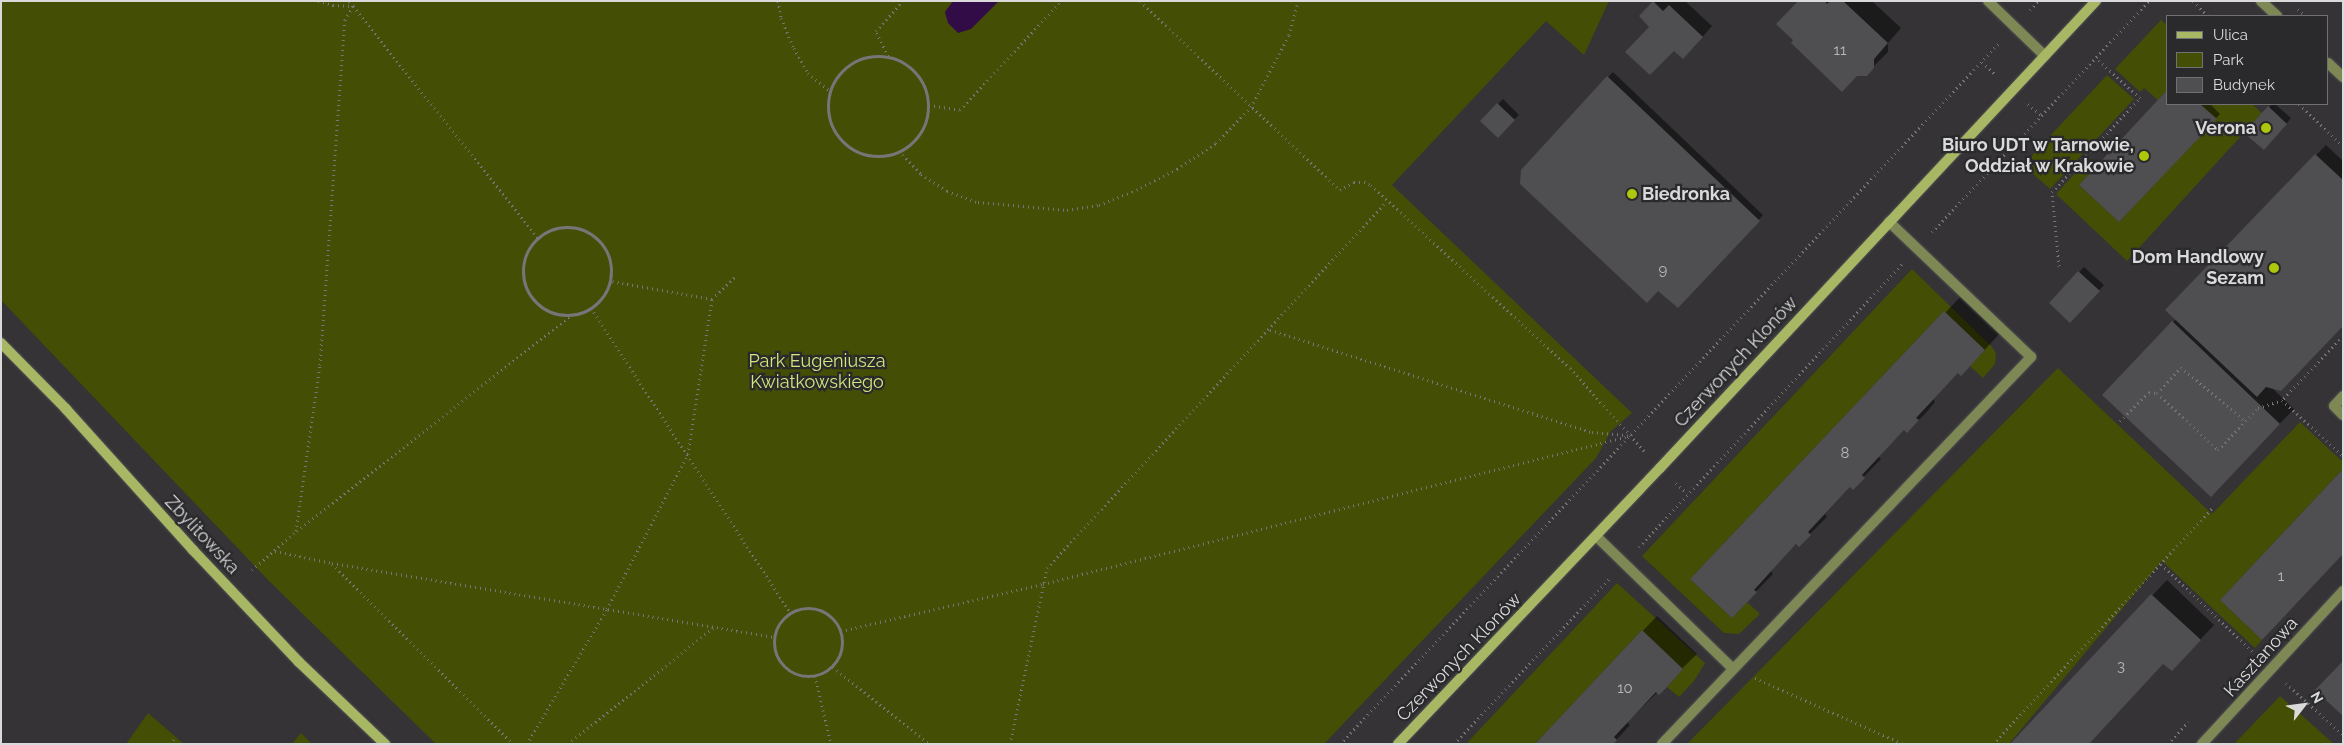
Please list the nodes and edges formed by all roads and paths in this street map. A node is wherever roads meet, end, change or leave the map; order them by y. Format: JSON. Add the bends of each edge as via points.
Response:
{"nodes":[{"id":1,"x":318,"y":1,"type":"edge"},
{"id":2,"x":349,"y":1,"type":"edge"},
{"id":3,"x":778,"y":1,"type":"edge"},
{"id":4,"x":903,"y":1,"type":"edge"},
{"id":5,"x":1061,"y":1,"type":"edge"},
{"id":6,"x":1140,"y":1,"type":"edge"},
{"id":7,"x":1298,"y":1,"type":"edge"},
{"id":8,"x":1988,"y":1,"type":"edge"},
{"id":9,"x":2038,"y":1,"type":"edge"},
{"id":10,"x":2096,"y":1,"type":"edge"},
{"id":11,"x":2149,"y":1,"type":"edge"},
{"id":12,"x":2193,"y":1,"type":"edge"},
{"id":13,"x":2261,"y":1,"type":"edge"},
{"id":14,"x":353,"y":6,"type":"junction"},
{"id":15,"x":2207,"y":15,"type":"edge"},
{"id":16,"x":2276,"y":15,"type":"edge"},
{"id":17,"x":2015,"y":26,"type":"junction"},
{"id":18,"x":888,"y":56,"type":"junction"},
{"id":19,"x":2045,"y":56,"type":"junction"},
{"id":20,"x":2096,"y":58,"type":"junction"},
{"id":21,"x":2329,"y":64,"type":"edge"},
{"id":22,"x":2343,"y":77,"type":"edge"},
{"id":23,"x":830,"y":91,"type":"junction"},
{"id":24,"x":929,"y":105,"type":"junction"},
{"id":25,"x":2300,"y":105,"type":"edge"},
{"id":26,"x":1251,"y":107,"type":"junction"},
{"id":27,"x":2343,"y":146,"type":"edge"},
{"id":28,"x":899,"y":151,"type":"junction"},
{"id":29,"x":1388,"y":201,"type":"junction"},
{"id":30,"x":1889,"y":222,"type":"junction"},
{"id":31,"x":538,"y":238,"type":"junction"},
{"id":32,"x":1917,"y":248,"type":"junction"},
{"id":33,"x":2058,"y":266,"type":"dead end"},
{"id":34,"x":734,"y":277,"type":"dead end"},
{"id":35,"x":611,"y":281,"type":"junction"},
{"id":36,"x":712,"y":299,"type":"junction"},
{"id":37,"x":591,"y":308,"type":"junction"},
{"id":38,"x":570,"y":316,"type":"junction"},
{"id":39,"x":1270,"y":330,"type":"junction"},
{"id":40,"x":2343,"y":336,"type":"edge"},
{"id":41,"x":1,"y":343,"type":"edge"},
{"id":42,"x":2157,"y":393,"type":"junction"},
{"id":43,"x":2343,"y":396,"type":"edge"},
{"id":44,"x":2282,"y":400,"type":"junction"},
{"id":45,"x":2343,"y":415,"type":"edge"},
{"id":46,"x":2120,"y":421,"type":"dead end"},
{"id":47,"x":2245,"y":421,"type":"junction"},
{"id":48,"x":1631,"y":435,"type":"junction"},
{"id":49,"x":688,"y":454,"type":"junction"},
{"id":50,"x":2343,"y":456,"type":"edge"},
{"id":51,"x":2212,"y":508,"type":"dead end"},
{"id":52,"x":296,"y":531,"type":"junction"},
{"id":53,"x":1596,"y":536,"type":"junction"},
{"id":54,"x":274,"y":551,"type":"junction"},
{"id":55,"x":332,"y":563,"type":"junction"},
{"id":56,"x":1624,"y":564,"type":"junction"},
{"id":57,"x":2161,"y":564,"type":"junction"},
{"id":58,"x":252,"y":570,"type":"dead end"},
{"id":59,"x":1043,"y":584,"type":"junction"},
{"id":60,"x":2343,"y":591,"type":"edge"},
{"id":61,"x":607,"y":609,"type":"junction"},
{"id":62,"x":790,"y":612,"type":"junction"},
{"id":63,"x":714,"y":627,"type":"junction"},
{"id":64,"x":841,"y":631,"type":"junction"},
{"id":65,"x":773,"y":637,"type":"junction"},
{"id":66,"x":832,"y":666,"type":"junction"},
{"id":67,"x":1732,"y":668,"type":"junction"},
{"id":68,"x":2272,"y":670,"type":"junction"},
{"id":69,"x":815,"y":676,"type":"junction"},
{"id":70,"x":2343,"y":735,"type":"edge"},
{"id":71,"x":174,"y":739,"type":"dead end"},
{"id":72,"x":170,"y":744,"type":"edge"},
{"id":73,"x":385,"y":744,"type":"edge"},
{"id":74,"x":513,"y":744,"type":"edge"},
{"id":75,"x":527,"y":744,"type":"edge"},
{"id":76,"x":568,"y":744,"type":"edge"},
{"id":77,"x":831,"y":744,"type":"edge"},
{"id":78,"x":929,"y":744,"type":"edge"},
{"id":79,"x":1010,"y":744,"type":"edge"},
{"id":80,"x":1340,"y":744,"type":"edge"},
{"id":81,"x":1398,"y":744,"type":"edge"},
{"id":82,"x":1454,"y":744,"type":"edge"},
{"id":83,"x":1662,"y":744,"type":"edge"},
{"id":84,"x":1903,"y":744,"type":"edge"},
{"id":85,"x":1993,"y":744,"type":"edge"},
{"id":86,"x":2202,"y":744,"type":"edge"}],
"edges":[{"from":1,"to":14,"type":"path"},
{"from":2,"to":14,"type":"path"},
{"from":3,"to":23,"type":"path","via":[[794,48],[808,73]]},
{"from":4,"to":18,"type":"path","via":[[876,31]]},
{"from":5,"to":24,"type":"path","via":[[960,110]]},
{"from":6,"to":26,"type":"path"},
{"from":7,"to":26,"type":"path","via":[[1289,35]]},
{"from":8,"to":17,"type":"street"},
{"from":9,"to":17,"type":"path"},
{"from":10,"to":19,"type":"main road","name":"Czerwonych Klonów"},
{"from":11,"to":20,"type":"path"},
{"from":12,"to":15,"type":"path"},
{"from":13,"to":16,"type":"street"},
{"from":14,"to":31,"type":"path"},
{"from":14,"to":52,"type":"path","via":[[345,20],[320,365]]},
{"from":17,"to":19,"type":"street"},
{"from":17,"to":48,"type":"path"},
{"from":18,"to":23,"type":"path","via":[[873,55],[852,63],[836,78]]},
{"from":18,"to":24,"type":"path","via":[[904,62],[917,73],[926,88]]},
{"from":19,"to":30,"type":"main road","name":"Czerwonych Klonów"},
{"from":20,"to":32,"type":"path"},
{"from":20,"to":33,"type":"path","via":[[2140,98],[2052,192]]},
{"from":21,"to":22,"type":"street"},
{"from":23,"to":28,"type":"path","via":[[830,120],[845,144],[871,156],[886,156]]},
{"from":24,"to":28,"type":"path","via":[[921,133],[912,144]]},
{"from":25,"to":27,"type":"path"},
{"from":26,"to":28,"type":"path","via":[[1216,143],[1176,169],[1099,205],[1066,210],[978,202],[947,191],[921,174]]},
{"from":26,"to":29,"type":"path","via":[[1340,190],[1354,182],[1364,182]]},
{"from":29,"to":39,"type":"path"},
{"from":29,"to":48,"type":"path","via":[[1570,368]]},
{"from":30,"to":32,"type":"street"},
{"from":30,"to":53,"type":"main road","name":"Czerwonych Klonów"},
{"from":31,"to":35,"type":"path","via":[[564,227],[592,234],[609,257]]},
{"from":31,"to":38,"type":"path","via":[[524,261],[527,288],[544,308]]},
{"from":32,"to":56,"type":"path"},
{"from":32,"to":67,"type":"street","via":[[2031,357]]},
{"from":34,"to":36,"type":"path"},
{"from":35,"to":36,"type":"path"},
{"from":35,"to":37,"type":"path","via":[[602,299]]},
{"from":36,"to":49,"type":"path"},
{"from":37,"to":38,"type":"path"},
{"from":37,"to":49,"type":"path"},
{"from":38,"to":52,"type":"path"},
{"from":39,"to":48,"type":"path","via":[[1592,432]]},
{"from":39,"to":59,"type":"path","via":[[1047,568]]},
{"from":40,"to":44,"type":"path"},
{"from":41,"to":73,"type":"main road","name":"Zbylitowska","via":[[299,662]]},
{"from":42,"to":46,"type":"path","via":[[2149,392]]},
{"from":42,"to":47,"type":"path","via":[[2181,367]]},
{"from":42,"to":47,"type":"path","via":[[2218,450]]},
{"from":43,"to":45,"type":"street","via":[[2334,406]]},
{"from":44,"to":47,"type":"path","via":[[2258,408]]},
{"from":44,"to":50,"type":"path"},
{"from":48,"to":59,"type":"path"},
{"from":48,"to":80,"type":"path"},
{"from":49,"to":61,"type":"path"},
{"from":49,"to":62,"type":"path"},
{"from":51,"to":57,"type":"path"},
{"from":52,"to":54,"type":"path"},
{"from":53,"to":56,"type":"street"},
{"from":53,"to":81,"type":"main road","name":"Czerwonych Klonów"},
{"from":54,"to":55,"type":"path"},
{"from":54,"to":58,"type":"path"},
{"from":55,"to":61,"type":"path"},
{"from":55,"to":74,"type":"path"},
{"from":56,"to":67,"type":"street"},
{"from":56,"to":82,"type":"path"},
{"from":57,"to":68,"type":"path"},
{"from":57,"to":85,"type":"path"},
{"from":59,"to":64,"type":"path"},
{"from":59,"to":79,"type":"path"},
{"from":60,"to":68,"type":"street","name":"Kasztanowa"},
{"from":61,"to":63,"type":"path"},
{"from":61,"to":75,"type":"path"},
{"from":62,"to":64,"type":"path","via":[[801,608],[822,611],[832,617]]},
{"from":62,"to":65,"type":"path","via":[[782,619]]},
{"from":63,"to":65,"type":"path"},
{"from":63,"to":76,"type":"path"},
{"from":64,"to":66,"type":"path","via":[[842,647]]},
{"from":65,"to":69,"type":"path","via":[[774,652],[788,671],[799,676]]},
{"from":66,"to":69,"type":"path"},
{"from":66,"to":78,"type":"path"},
{"from":67,"to":83,"type":"street"},
{"from":67,"to":84,"type":"path"},
{"from":68,"to":70,"type":"path"},
{"from":68,"to":86,"type":"street","name":"Kasztanowa"},
{"from":69,"to":77,"type":"path"},
{"from":71,"to":72,"type":"path"}]}
